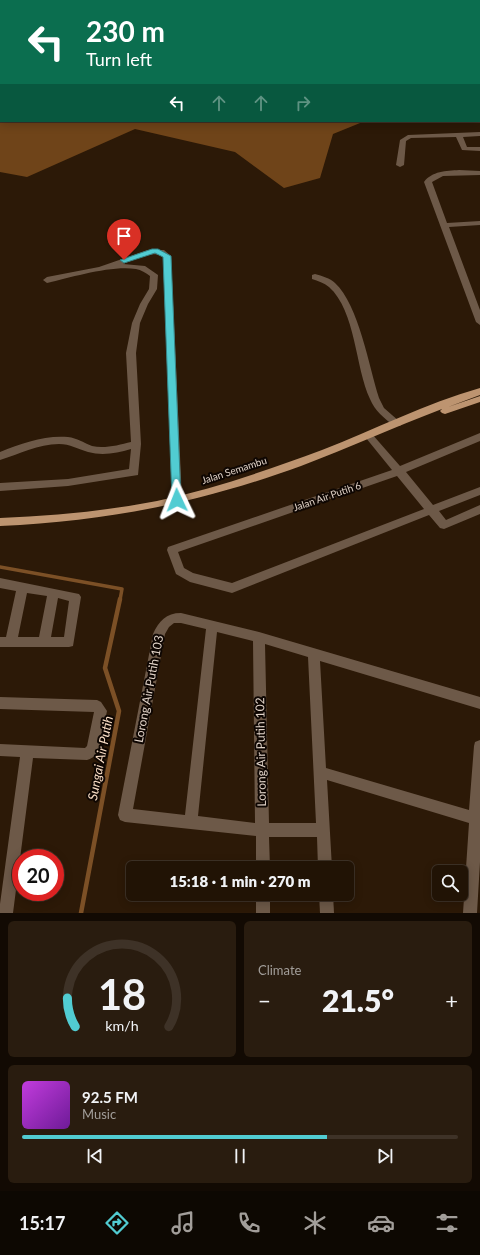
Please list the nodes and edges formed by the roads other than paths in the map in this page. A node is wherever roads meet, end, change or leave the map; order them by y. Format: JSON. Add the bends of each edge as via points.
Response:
{"nodes":[{"id":1,"x":480,"y":134,"type":"edge"},
{"id":2,"x":459,"y":135,"type":"junction"},
{"id":3,"x":480,"y":149,"type":"edge"},
{"id":4,"x":400,"y":165,"type":"dead end"},
{"id":5,"x":480,"y":172,"type":"edge"},
{"id":6,"x":480,"y":223,"type":"edge"},
{"id":7,"x":445,"y":225,"type":"junction"},
{"id":8,"x":100,"y":269,"type":"junction"},
{"id":9,"x":315,"y":277,"type":"dead end"},
{"id":10,"x":47,"y":280,"type":"dead end"},
{"id":11,"x":480,"y":322,"type":"edge"},
{"id":12,"x":480,"y":393,"type":"edge"},
{"id":13,"x":397,"y":424,"type":"junction"},
{"id":14,"x":369,"y":436,"type":"junction"},
{"id":15,"x":480,"y":437,"type":"edge"},
{"id":16,"x":136,"y":444,"type":"junction"},
{"id":17,"x":0,"y":456,"type":"edge"},
{"id":18,"x":399,"y":471,"type":"junction"},
{"id":19,"x":0,"y":487,"type":"edge"},
{"id":20,"x":480,"y":491,"type":"edge"},
{"id":21,"x":177,"y":500,"type":"junction"},
{"id":22,"x":480,"y":509,"type":"edge"},
{"id":23,"x":432,"y":510,"type":"junction"},
{"id":24,"x":0,"y":522,"type":"edge"},
{"id":25,"x":0,"y":583,"type":"edge"},
{"id":26,"x":22,"y":587,"type":"junction"},
{"id":27,"x":53,"y":593,"type":"junction"},
{"id":28,"x":212,"y":625,"type":"junction"},
{"id":29,"x":259,"y":637,"type":"junction"},
{"id":30,"x":5,"y":642,"type":"edge"},
{"id":31,"x":44,"y":642,"type":"junction"},
{"id":32,"x":314,"y":654,"type":"junction"},
{"id":33,"x":480,"y":702,"type":"edge"},
{"id":34,"x":0,"y":703,"type":"edge"},
{"id":35,"x":480,"y":746,"type":"edge"},
{"id":36,"x":0,"y":750,"type":"edge"},
{"id":37,"x":26,"y":751,"type":"junction"},
{"id":38,"x":320,"y":772,"type":"junction"},
{"id":39,"x":476,"y":819,"type":"junction"},
{"id":40,"x":191,"y":822,"type":"junction"},
{"id":41,"x":262,"y":830,"type":"junction"},
{"id":42,"x":323,"y":830,"type":"junction"},
{"id":43,"x":263,"y":861,"type":"edge"},
{"id":44,"x":325,"y":861,"type":"edge"},
{"id":45,"x":263,"y":901,"type":"edge"},
{"id":46,"x":326,"y":901,"type":"edge"},
{"id":47,"x":6,"y":913,"type":"edge"},
{"id":48,"x":263,"y":913,"type":"edge"},
{"id":49,"x":327,"y":913,"type":"edge"},
{"id":50,"x":470,"y":913,"type":"edge"}],
"edges":[{"from":1,"to":2,"type":"street"},
{"from":2,"to":3,"type":"street","via":[[464,149]]},
{"from":2,"to":4,"type":"street","via":[[406,137]]},
{"from":5,"to":7,"type":"street","via":[[439,174],[429,179],[428,186]]},
{"from":6,"to":7,"type":"street"},
{"from":7,"to":11,"type":"street"},
{"from":8,"to":10,"type":"street"},
{"from":8,"to":16,"type":"street","via":[[138,266],[147,268],[154,275],[153,289],[136,323],[131,354]]},
{"from":8,"to":21,"type":"street","via":[[148,252],[161,252],[167,256]]},
{"from":9,"to":13,"type":"street","via":[[332,285],[340,297],[350,317],[374,398],[381,410]]},
{"from":12,"to":13,"type":"main road","name":"Jalan Semambu","via":[[417,422]]},
{"from":13,"to":14,"type":"main road","name":"Jalan Semambu"},
{"from":14,"to":18,"type":"street"},
{"from":14,"to":21,"type":"main road","name":"Jalan Semambu","via":[[240,482]]},
{"from":15,"to":18,"type":"street","name":"Jalan Air Putih 6"},
{"from":16,"to":17,"type":"street","via":[[100,450],[88,449],[70,441],[50,441],[28,445]]},
{"from":16,"to":19,"type":"street","via":[[134,472],[51,485]]},
{"from":18,"to":23,"type":"street"},
{"from":18,"to":23,"type":"street","name":"Jalan Air Putih 6","via":[[172,550],[180,571],[190,578],[232,588]]},
{"from":20,"to":23,"type":"street"},
{"from":21,"to":24,"type":"main road","name":"Jalan Semambu","via":[[111,512]]},
{"from":22,"to":23,"type":"street","via":[[444,524]]},
{"from":25,"to":26,"type":"street"},
{"from":26,"to":27,"type":"street"},
{"from":26,"to":30,"type":"street"},
{"from":27,"to":31,"type":"street"},
{"from":27,"to":31,"type":"street","via":[[75,597],[69,642]]},
{"from":28,"to":29,"type":"street","name":"Lorong Air Putih 103"},
{"from":28,"to":40,"type":"street"},
{"from":28,"to":40,"type":"street","name":"Lorong Air Putih 103","via":[[173,617],[162,626],[125,816]]},
{"from":29,"to":32,"type":"street","name":"Lorong Air Putih 103"},
{"from":29,"to":41,"type":"street","name":"Lorong Air Putih 102"},
{"from":30,"to":31,"type":"street"},
{"from":32,"to":33,"type":"street","name":"Lorong Air Putih 103"},
{"from":32,"to":38,"type":"street"},
{"from":34,"to":37,"type":"street","via":[[97,706],[102,711],[93,750],[86,754]]},
{"from":35,"to":39,"type":"street"},
{"from":36,"to":37,"type":"street"},
{"from":37,"to":47,"type":"street"},
{"from":38,"to":39,"type":"street"},
{"from":38,"to":42,"type":"street"},
{"from":39,"to":50,"type":"street"},
{"from":40,"to":41,"type":"street"},
{"from":41,"to":42,"type":"street"},
{"from":41,"to":43,"type":"street","name":"Lorong Air Putih 102"},
{"from":42,"to":44,"type":"street"},
{"from":45,"to":48,"type":"street"},
{"from":46,"to":49,"type":"street"}]}
